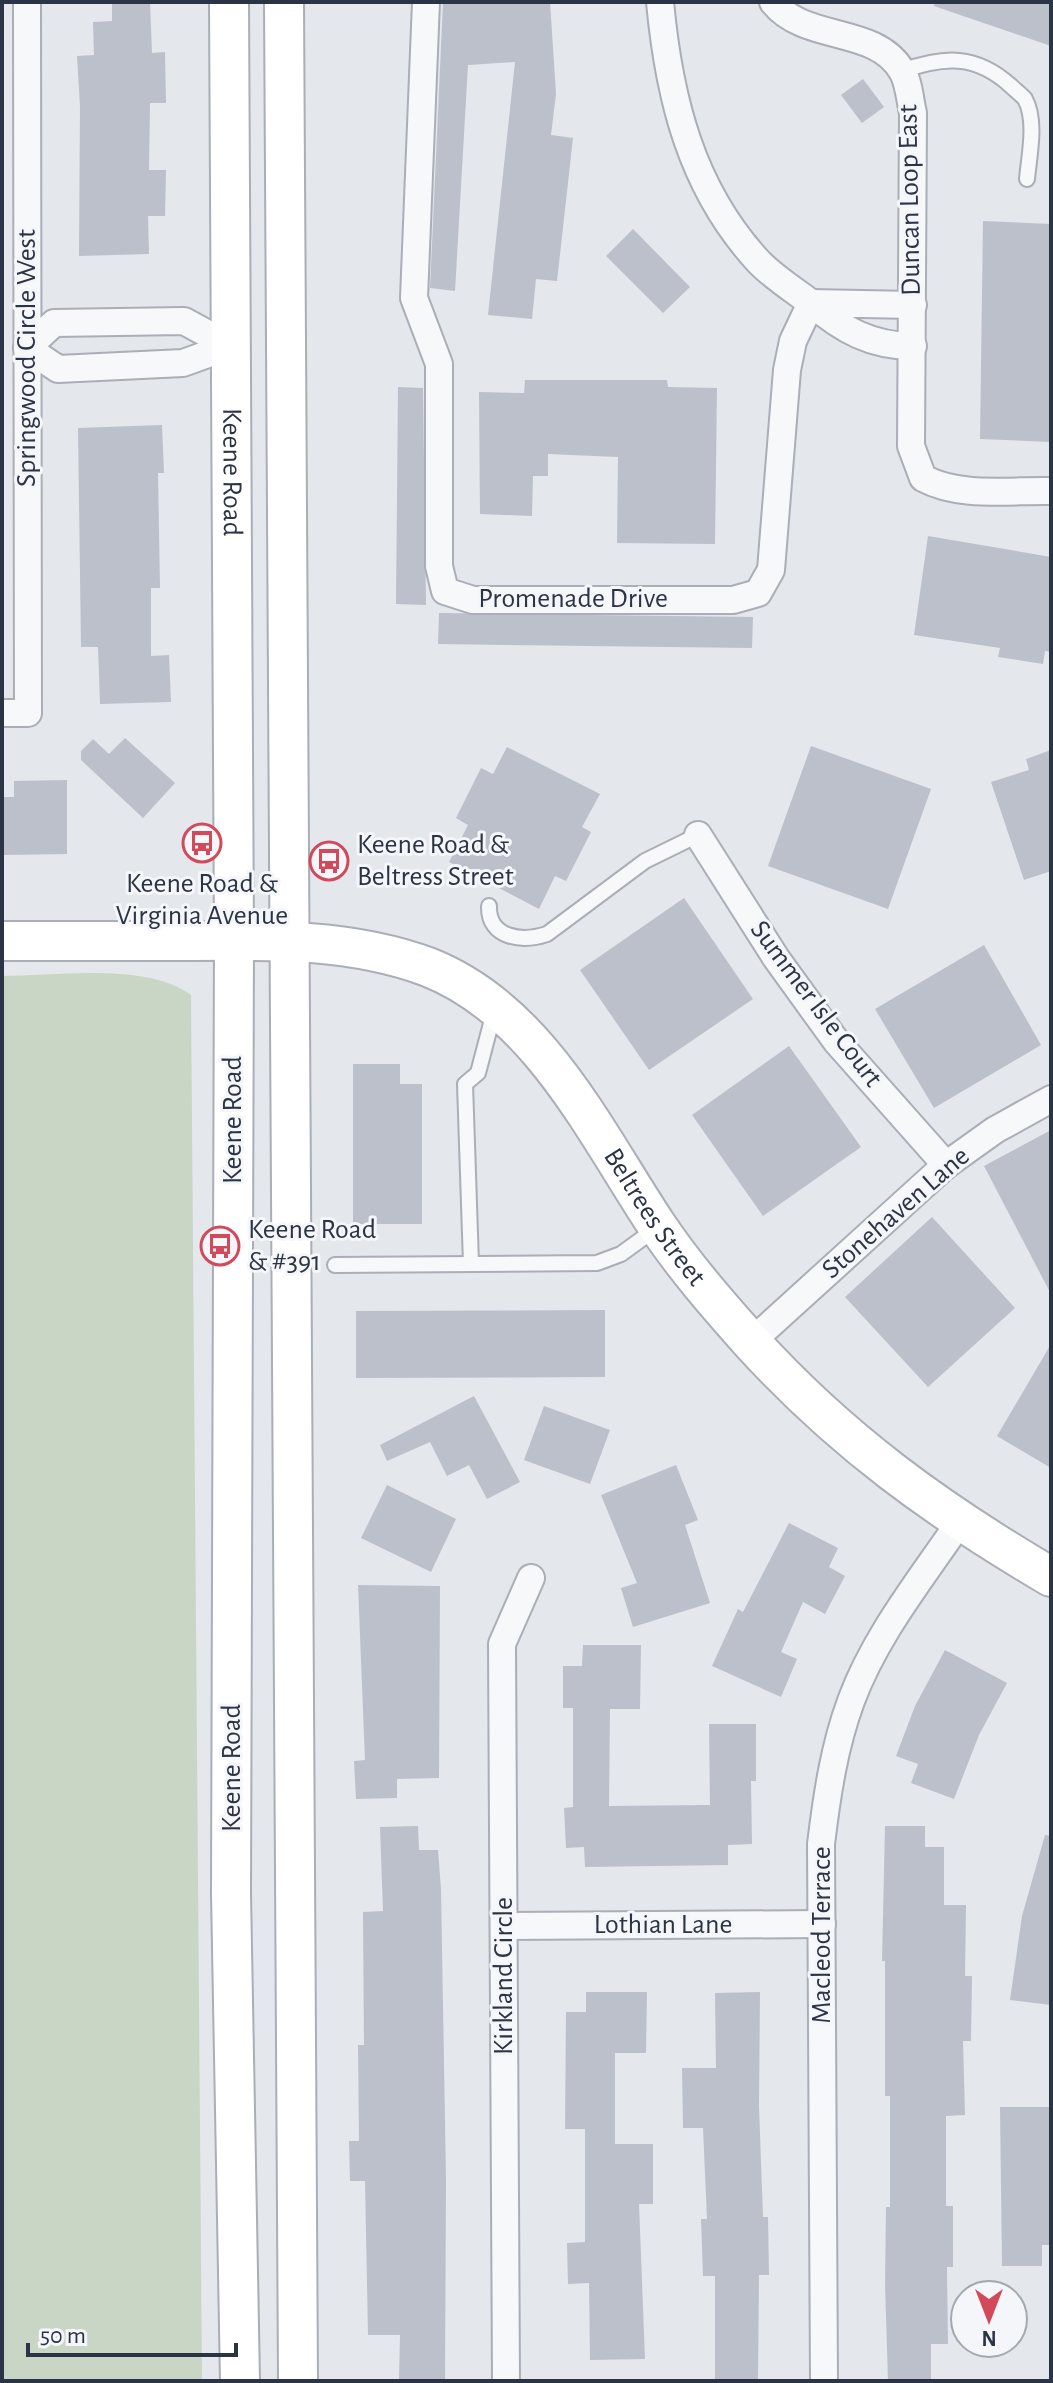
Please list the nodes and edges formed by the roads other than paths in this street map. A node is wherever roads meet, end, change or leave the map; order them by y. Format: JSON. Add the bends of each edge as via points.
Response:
{"nodes":[{"id":1,"x":27,"y":2,"type":"edge"},
{"id":2,"x":229,"y":2,"type":"edge"},
{"id":3,"x":284,"y":2,"type":"edge"},
{"id":4,"x":426,"y":2,"type":"edge"},
{"id":5,"x":660,"y":2,"type":"edge"},
{"id":6,"x":773,"y":2,"type":"edge"},
{"id":7,"x":902,"y":71,"type":"junction"},
{"id":8,"x":1027,"y":179,"type":"dead end"},
{"id":9,"x":811,"y":303,"type":"junction"},
{"id":10,"x":913,"y":305,"type":"junction"},
{"id":11,"x":230,"y":346,"type":"junction"},
{"id":12,"x":913,"y":346,"type":"junction"},
{"id":13,"x":27,"y":348,"type":"junction"},
{"id":14,"x":231,"y":473,"type":"junction"},
{"id":15,"x":1051,"y":491,"type":"edge"},
{"id":16,"x":15,"y":713,"type":"edge"},
{"id":17,"x":698,"y":835,"type":"joint"},
{"id":18,"x":489,"y":906,"type":"dead end"},
{"id":19,"x":234,"y":940,"type":"junction"},
{"id":20,"x":2,"y":941,"type":"edge"},
{"id":21,"x":288,"y":942,"type":"junction"},
{"id":22,"x":495,"y":1009,"type":"junction"},
{"id":23,"x":1051,"y":1099,"type":"edge"},
{"id":24,"x":946,"y":1165,"type":"junction"},
{"id":25,"x":658,"y":1227,"type":"junction"},
{"id":26,"x":471,"y":1264,"type":"junction"},
{"id":27,"x":335,"y":1265,"type":"dead end"},
{"id":28,"x":751,"y":1342,"type":"junction"},
{"id":29,"x":959,"y":1523,"type":"junction"},
{"id":30,"x":294,"y":1561,"type":"junction"},
{"id":31,"x":1051,"y":1577,"type":"edge"},
{"id":32,"x":531,"y":1578,"type":"dead end"},
{"id":33,"x":822,"y":1924,"type":"junction"},
{"id":34,"x":504,"y":1926,"type":"junction"},
{"id":35,"x":240,"y":2381,"type":"edge"},
{"id":36,"x":298,"y":2381,"type":"edge"},
{"id":37,"x":506,"y":2381,"type":"edge"},
{"id":38,"x":824,"y":2381,"type":"edge"}],
"edges":[{"from":1,"to":13,"type":"street","name":"Springwood Circle West"},
{"from":2,"to":11,"type":"main road","name":"Keene Road"},
{"from":3,"to":21,"type":"main road","name":"Keene Road"},
{"from":4,"to":9,"type":"street","name":"Promenade Drive","via":[[414,298],[439,364],[439,566],[445,591],[473,600],[733,600],[758,593],[771,570],[787,370],[793,341]]},
{"from":5,"to":9,"type":"street","via":[[668,75],[686,144],[716,207],[759,262]]},
{"from":6,"to":7,"type":"street","name":"Duncan Loop East","via":[[820,32],[878,46]]},
{"from":7,"to":8,"type":"lane","via":[[934,60],[971,61],[1002,78],[1025,99],[1031,131]]},
{"from":7,"to":10,"type":"street","name":"Duncan Loop East","via":[[913,113]]},
{"from":9,"to":10,"type":"street"},
{"from":9,"to":12,"type":"street","via":[[869,341]]},
{"from":10,"to":12,"type":"street","name":"Duncan Loop East"},
{"from":11,"to":13,"type":"street","via":[[183,363],[58,369]]},
{"from":11,"to":13,"type":"street","via":[[184,321],[54,323]]},
{"from":11,"to":14,"type":"main road","name":"Keene Road"},
{"from":12,"to":15,"type":"street","name":"Duncan Loop East","via":[[911,446],[923,478],[939,487]]},
{"from":13,"to":16,"type":"street","name":"Springwood Circle West"},
{"from":14,"to":19,"type":"main road","name":"Keene Road"},
{"from":14,"to":21,"type":"main road","via":[[255,579],[257,882],[270,924]]},
{"from":17,"to":18,"type":"lane","via":[[645,861],[547,934],[510,938],[494,924]]},
{"from":17,"to":24,"type":"street","name":"Summer Isle Court","via":[[836,1041]]},
{"from":19,"to":20,"type":"main road","name":"Beltrees Street"},
{"from":19,"to":21,"type":"main road","name":"Beltrees Street"},
{"from":19,"to":30,"type":"main road","via":[[252,960],[265,1005],[267,1459]]},
{"from":19,"to":35,"type":"main road","name":"Keene Road","via":[[231,1893]]},
{"from":21,"to":22,"type":"main road","name":"Beltrees Street","via":[[391,954],[432,969]]},
{"from":21,"to":30,"type":"main road","name":"Keene Road"},
{"from":22,"to":25,"type":"main road","name":"Beltrees Street","via":[[557,1073]]},
{"from":22,"to":26,"type":"lane","via":[[478,1073],[465,1084]]},
{"from":23,"to":24,"type":"street","name":"Stonehaven Lane"},
{"from":24,"to":28,"type":"street","name":"Stonehaven Lane"},
{"from":25,"to":26,"type":"lane","via":[[621,1254],[597,1263]]},
{"from":25,"to":28,"type":"main road","name":"Beltrees Street"},
{"from":26,"to":27,"type":"lane"},
{"from":28,"to":29,"type":"main road","name":"Beltrees Street","via":[[807,1401]]},
{"from":29,"to":31,"type":"main road","name":"Beltrees Street"},
{"from":29,"to":33,"type":"street","name":"Macleod Terrace","via":[[881,1638],[852,1699],[829,1784],[821,1844]]},
{"from":30,"to":36,"type":"main road","name":"Keene Road"},
{"from":32,"to":34,"type":"street","name":"Kirkland Circle","via":[[502,1644]]},
{"from":33,"to":34,"type":"street","name":"Lothian Lane"},
{"from":33,"to":38,"type":"street","name":"Macleod Terrace"},
{"from":34,"to":37,"type":"street","name":"Kirkland Circle"}]}
